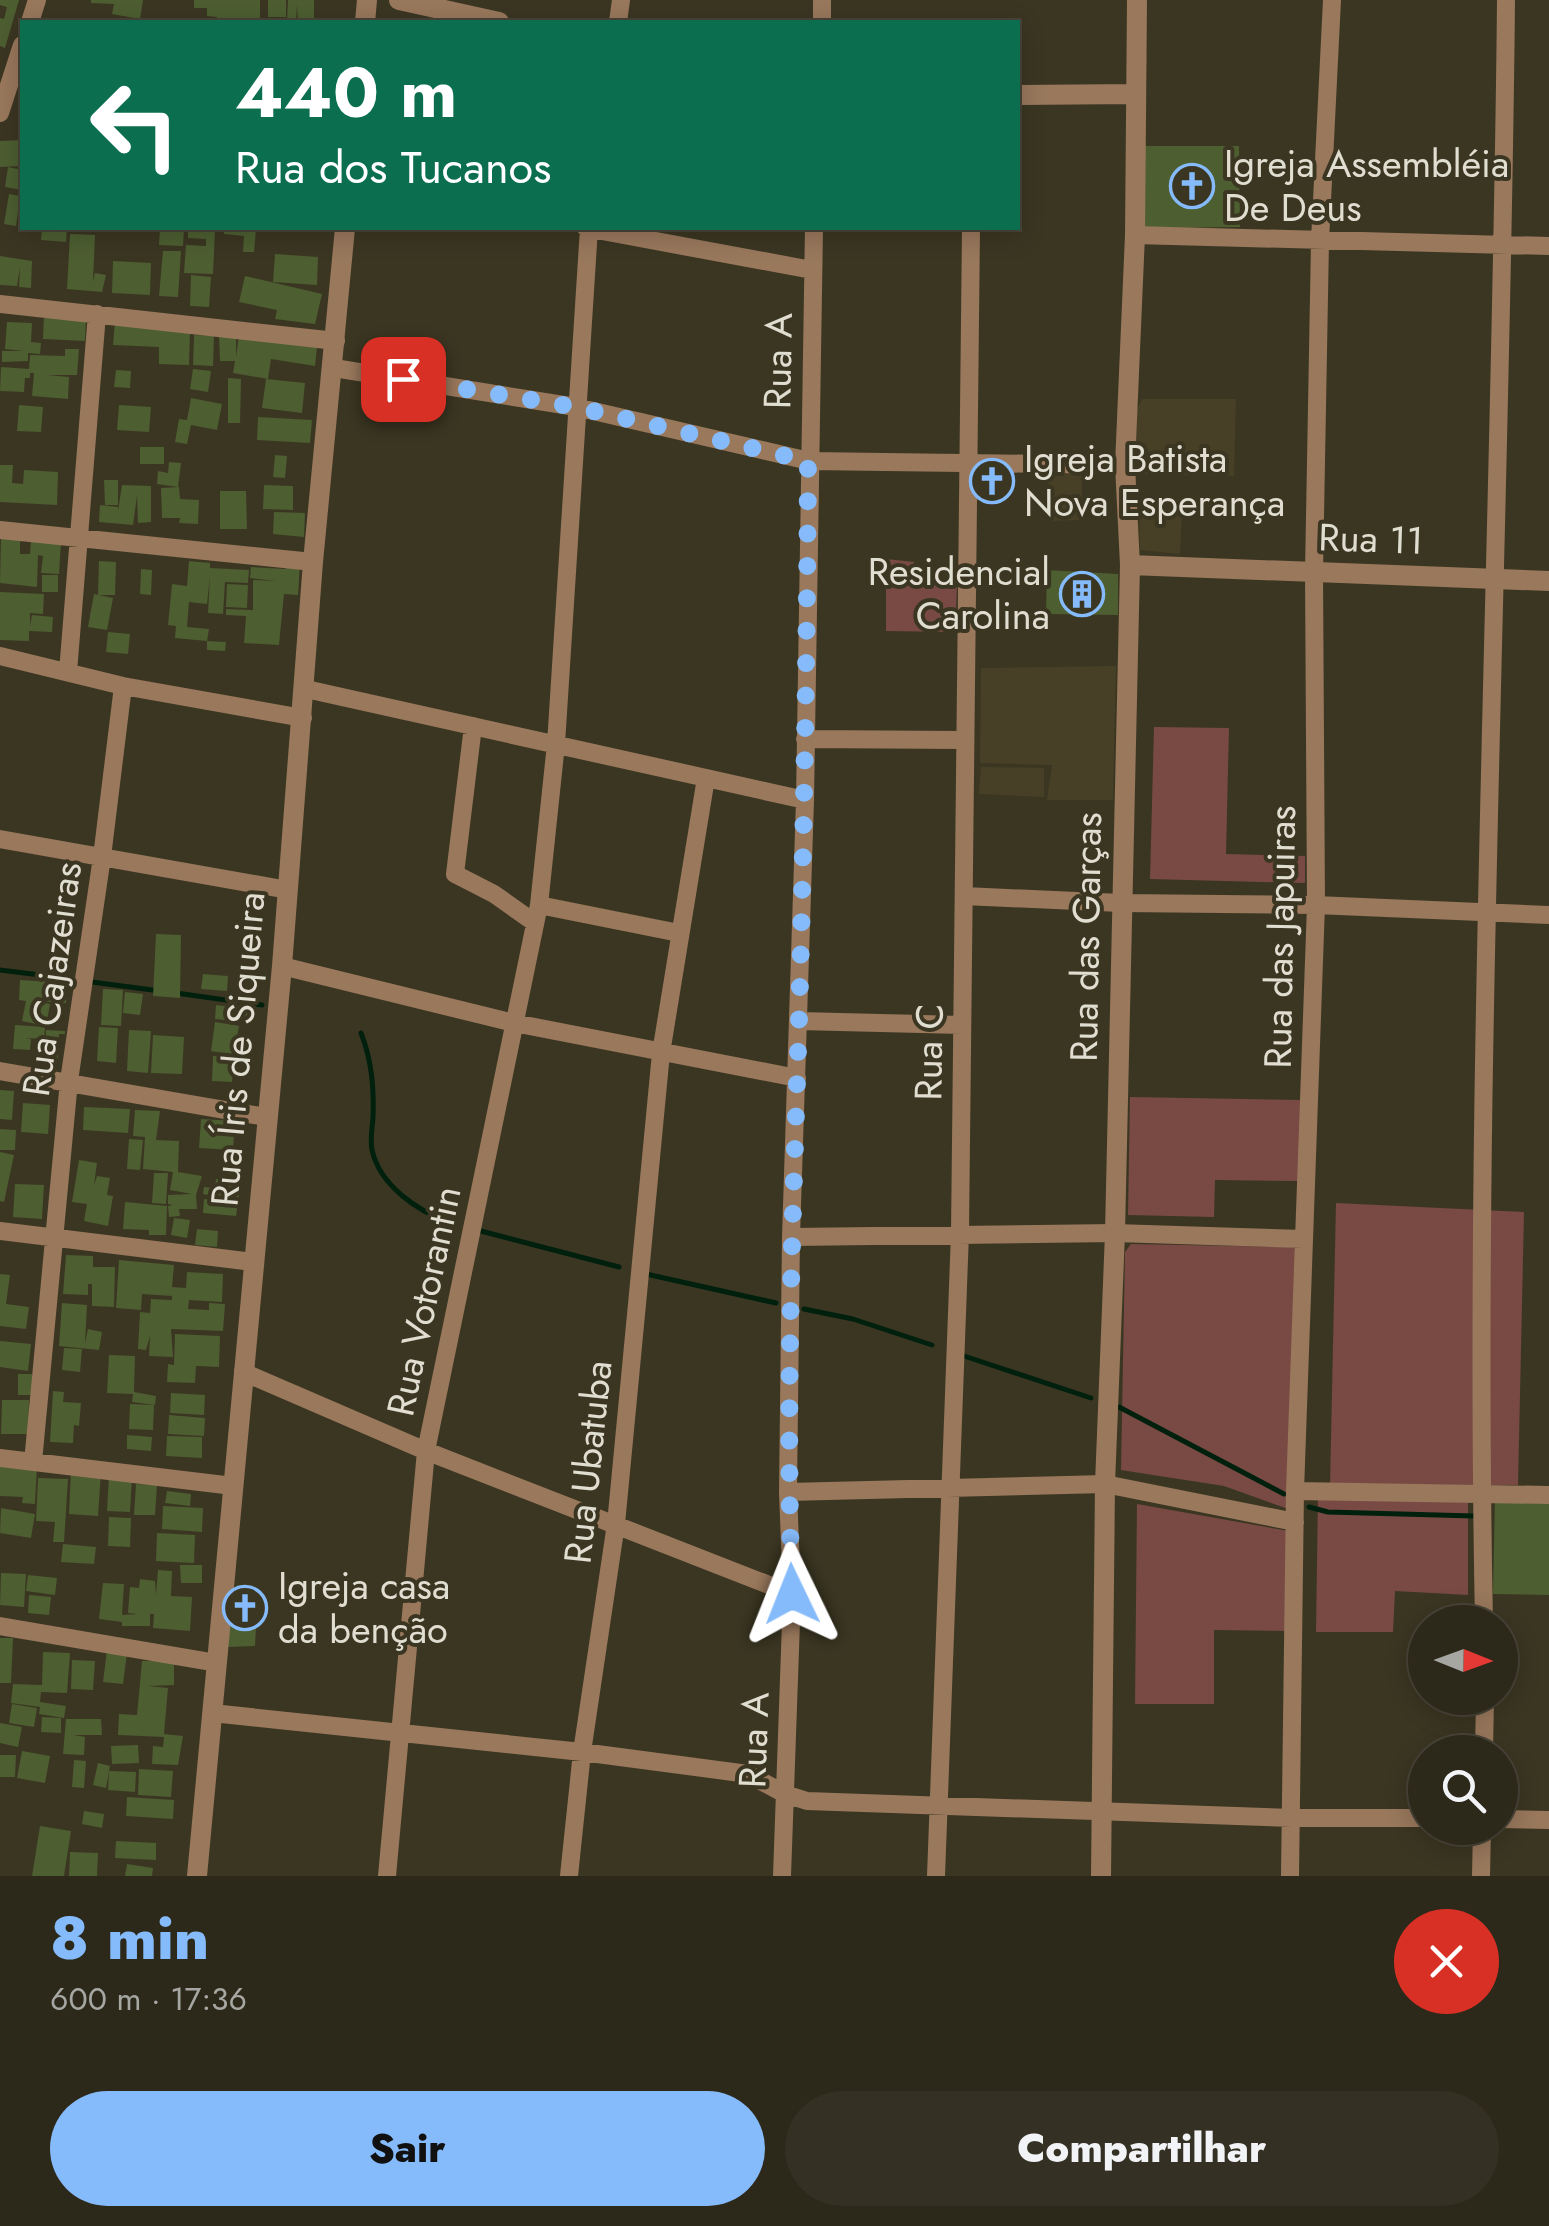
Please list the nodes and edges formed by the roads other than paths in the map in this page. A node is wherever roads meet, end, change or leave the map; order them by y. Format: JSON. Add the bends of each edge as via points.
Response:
{"nodes":[{"id":1,"x":399,"y":0,"type":"edge"},
{"id":2,"x":1137,"y":0,"type":"edge"},
{"id":3,"x":1332,"y":0,"type":"edge"},
{"id":4,"x":1506,"y":0,"type":"edge"},
{"id":5,"x":490,"y":20,"type":"edge"},
{"id":6,"x":20,"y":59,"type":"edge"},
{"id":7,"x":1134,"y":94,"type":"junction"},
{"id":8,"x":15,"y":95,"type":"edge"},
{"id":9,"x":1020,"y":95,"type":"edge"},
{"id":10,"x":0,"y":113,"type":"edge"},
{"id":11,"x":345,"y":230,"type":"edge"},
{"id":12,"x":588,"y":230,"type":"edge"},
{"id":13,"x":599,"y":230,"type":"edge"},
{"id":14,"x":814,"y":230,"type":"edge"},
{"id":15,"x":971,"y":230,"type":"edge"},
{"id":16,"x":1136,"y":235,"type":"junction"},
{"id":17,"x":1320,"y":241,"type":"junction"},
{"id":18,"x":1504,"y":246,"type":"junction"},
{"id":19,"x":1549,"y":246,"type":"edge"},
{"id":20,"x":812,"y":270,"type":"junction"},
{"id":21,"x":0,"y":304,"type":"edge"},
{"id":22,"x":97,"y":314,"type":"junction"},
{"id":23,"x":336,"y":341,"type":"junction"},
{"id":24,"x":334,"y":368,"type":"junction"},
{"id":25,"x":576,"y":407,"type":"junction"},
{"id":26,"x":808,"y":461,"type":"junction"},
{"id":27,"x":969,"y":464,"type":"junction"},
{"id":28,"x":1125,"y":465,"type":"junction"},
{"id":29,"x":0,"y":530,"type":"edge"},
{"id":30,"x":79,"y":537,"type":"junction"},
{"id":31,"x":313,"y":562,"type":"junction"},
{"id":32,"x":1130,"y":565,"type":"junction"},
{"id":33,"x":1314,"y":572,"type":"junction"},
{"id":34,"x":1496,"y":579,"type":"junction"},
{"id":35,"x":1549,"y":580,"type":"edge"},
{"id":36,"x":0,"y":656,"type":"edge"},
{"id":37,"x":68,"y":672,"type":"junction"},
{"id":38,"x":123,"y":686,"type":"junction"},
{"id":39,"x":306,"y":689,"type":"junction"},
{"id":40,"x":303,"y":718,"type":"junction"},
{"id":41,"x":473,"y":726,"type":"junction"},
{"id":42,"x":806,"y":739,"type":"junction"},
{"id":43,"x":963,"y":740,"type":"junction"},
{"id":44,"x":556,"y":744,"type":"junction"},
{"id":45,"x":706,"y":778,"type":"junction"},
{"id":46,"x":805,"y":800,"type":"junction"},
{"id":47,"x":0,"y":839,"type":"edge"},
{"id":48,"x":102,"y":857,"type":"junction"},
{"id":49,"x":288,"y":890,"type":"junction"},
{"id":50,"x":964,"y":896,"type":"junction"},
{"id":51,"x":1121,"y":903,"type":"junction"},
{"id":52,"x":1316,"y":904,"type":"junction"},
{"id":53,"x":1487,"y":913,"type":"junction"},
{"id":54,"x":537,"y":914,"type":"junction"},
{"id":55,"x":1549,"y":915,"type":"edge"},
{"id":56,"x":679,"y":932,"type":"junction"},
{"id":57,"x":282,"y":966,"type":"junction"},
{"id":58,"x":799,"y":1021,"type":"junction"},
{"id":59,"x":514,"y":1023,"type":"junction"},
{"id":60,"x":962,"y":1026,"type":"junction"},
{"id":61,"x":662,"y":1053,"type":"junction"},
{"id":62,"x":0,"y":1071,"type":"edge"},
{"id":63,"x":797,"y":1078,"type":"junction"},
{"id":64,"x":68,"y":1081,"type":"junction"},
{"id":65,"x":266,"y":1116,"type":"junction"},
{"id":66,"x":0,"y":1231,"type":"edge"},
{"id":67,"x":960,"y":1233,"type":"junction"},
{"id":68,"x":1114,"y":1233,"type":"junction"},
{"id":69,"x":792,"y":1237,"type":"junction"},
{"id":70,"x":54,"y":1238,"type":"junction"},
{"id":71,"x":1302,"y":1239,"type":"junction"},
{"id":72,"x":254,"y":1262,"type":"junction"},
{"id":73,"x":243,"y":1372,"type":"junction"},
{"id":74,"x":426,"y":1451,"type":"junction"},
{"id":75,"x":0,"y":1458,"type":"edge"},
{"id":76,"x":33,"y":1462,"type":"junction"},
{"id":77,"x":1105,"y":1484,"type":"junction"},
{"id":78,"x":233,"y":1486,"type":"junction"},
{"id":79,"x":948,"y":1488,"type":"junction"},
{"id":80,"x":1295,"y":1491,"type":"junction"},
{"id":81,"x":788,"y":1492,"type":"junction"},
{"id":82,"x":1481,"y":1493,"type":"junction"},
{"id":83,"x":1549,"y":1495,"type":"edge"},
{"id":84,"x":1294,"y":1522,"type":"junction"},
{"id":85,"x":616,"y":1524,"type":"junction"},
{"id":86,"x":792,"y":1594,"type":"junction"},
{"id":87,"x":1484,"y":1605,"type":"edge"},
{"id":88,"x":0,"y":1626,"type":"edge"},
{"id":89,"x":216,"y":1663,"type":"junction"},
{"id":90,"x":212,"y":1713,"type":"junction"},
{"id":91,"x":399,"y":1732,"type":"junction"},
{"id":92,"x":582,"y":1752,"type":"junction"},
{"id":93,"x":785,"y":1794,"type":"junction"},
{"id":94,"x":937,"y":1806,"type":"junction"},
{"id":95,"x":1102,"y":1812,"type":"junction"},
{"id":96,"x":1292,"y":1818,"type":"junction"},
{"id":97,"x":1408,"y":1818,"type":"edge"},
{"id":98,"x":1518,"y":1819,"type":"edge"},
{"id":99,"x":1549,"y":1820,"type":"edge"},
{"id":100,"x":1482,"y":1845,"type":"edge"},
{"id":101,"x":197,"y":1876,"type":"edge"},
{"id":102,"x":387,"y":1876,"type":"edge"},
{"id":103,"x":569,"y":1876,"type":"edge"},
{"id":104,"x":782,"y":1876,"type":"edge"},
{"id":105,"x":936,"y":1876,"type":"edge"},
{"id":106,"x":1102,"y":1876,"type":"edge"},
{"id":107,"x":1290,"y":1876,"type":"edge"},
{"id":108,"x":1481,"y":1876,"type":"edge"}],
"edges":[{"from":1,"to":5,"type":"street"},
{"from":2,"to":7,"type":"street","name":"Rua das Garças"},
{"from":3,"to":17,"type":"street","name":"Rua das Japuiras"},
{"from":4,"to":18,"type":"street"},
{"from":6,"to":8,"type":"street"},
{"from":7,"to":9,"type":"street"},
{"from":7,"to":16,"type":"street","name":"Rua das Garças"},
{"from":8,"to":10,"type":"street"},
{"from":11,"to":23,"type":"street","name":"Rua Íris de Siqueira"},
{"from":12,"to":25,"type":"street"},
{"from":13,"to":20,"type":"street"},
{"from":14,"to":20,"type":"street","name":"Rua A"},
{"from":15,"to":27,"type":"street","name":"Rua C"},
{"from":16,"to":17,"type":"street"},
{"from":16,"to":28,"type":"street","name":"Rua das Garças"},
{"from":17,"to":18,"type":"street"},
{"from":17,"to":33,"type":"street","name":"Rua das Japuiras"},
{"from":18,"to":19,"type":"street"},
{"from":18,"to":34,"type":"street"},
{"from":20,"to":26,"type":"street","name":"Rua A"},
{"from":21,"to":22,"type":"street"},
{"from":22,"to":23,"type":"street"},
{"from":22,"to":30,"type":"street"},
{"from":23,"to":24,"type":"street","name":"Rua Íris de Siqueira"},
{"from":24,"to":25,"type":"street"},
{"from":24,"to":31,"type":"street","name":"Rua Íris de Siqueira"},
{"from":25,"to":26,"type":"street"},
{"from":25,"to":44,"type":"street"},
{"from":26,"to":27,"type":"street"},
{"from":26,"to":42,"type":"street","name":"Rua A"},
{"from":27,"to":28,"type":"street"},
{"from":27,"to":43,"type":"street","name":"Rua C"},
{"from":28,"to":32,"type":"street","name":"Rua das Garças"},
{"from":29,"to":30,"type":"street"},
{"from":30,"to":31,"type":"street"},
{"from":30,"to":37,"type":"street"},
{"from":31,"to":39,"type":"street","name":"Rua Íris de Siqueira"},
{"from":32,"to":33,"type":"street","name":"Rua 11"},
{"from":32,"to":51,"type":"street","name":"Rua das Garças"},
{"from":33,"to":34,"type":"street","name":"Rua 11"},
{"from":33,"to":52,"type":"street","name":"Rua das Japuiras"},
{"from":34,"to":35,"type":"street","name":"Rua 11"},
{"from":34,"to":53,"type":"street"},
{"from":36,"to":37,"type":"street"},
{"from":37,"to":38,"type":"street"},
{"from":38,"to":40,"type":"street"},
{"from":38,"to":48,"type":"street","name":"Rua Cajazeiras"},
{"from":39,"to":40,"type":"street","name":"Rua Íris de Siqueira"},
{"from":39,"to":41,"type":"street"},
{"from":40,"to":49,"type":"street","name":"Rua Íris de Siqueira"},
{"from":41,"to":44,"type":"street"},
{"from":41,"to":54,"type":"street","via":[[455,874]]},
{"from":42,"to":43,"type":"street"},
{"from":42,"to":46,"type":"street","name":"Rua A"},
{"from":43,"to":50,"type":"street","name":"Rua C"},
{"from":44,"to":45,"type":"street"},
{"from":44,"to":54,"type":"street","name":"Rua Votorantin"},
{"from":45,"to":46,"type":"street"},
{"from":45,"to":56,"type":"street","name":"Rua Ubatuba"},
{"from":46,"to":58,"type":"street","name":"Rua A"},
{"from":47,"to":48,"type":"street"},
{"from":48,"to":49,"type":"street"},
{"from":48,"to":64,"type":"street","name":"Rua Cajazeiras"},
{"from":49,"to":57,"type":"street","name":"Rua Íris de Siqueira"},
{"from":50,"to":51,"type":"street"},
{"from":50,"to":60,"type":"street","name":"Rua C"},
{"from":51,"to":52,"type":"street"},
{"from":51,"to":68,"type":"street","name":"Rua das Garças"},
{"from":52,"to":53,"type":"street"},
{"from":52,"to":71,"type":"street","name":"Rua das Japuiras"},
{"from":53,"to":55,"type":"street"},
{"from":53,"to":82,"type":"street"},
{"from":54,"to":56,"type":"street"},
{"from":54,"to":59,"type":"street","name":"Rua Votorantin"},
{"from":56,"to":61,"type":"street","name":"Rua Ubatuba"},
{"from":57,"to":59,"type":"street"},
{"from":57,"to":65,"type":"street","name":"Rua Íris de Siqueira"},
{"from":58,"to":60,"type":"street"},
{"from":58,"to":63,"type":"street","name":"Rua A"},
{"from":59,"to":61,"type":"street"},
{"from":59,"to":74,"type":"street","name":"Rua Votorantin"},
{"from":60,"to":67,"type":"street","name":"Rua C"},
{"from":61,"to":63,"type":"street"},
{"from":61,"to":85,"type":"street","name":"Rua Ubatuba"},
{"from":62,"to":64,"type":"street"},
{"from":63,"to":69,"type":"street","name":"Rua A"},
{"from":64,"to":65,"type":"street"},
{"from":64,"to":70,"type":"street","name":"Rua Cajazeiras"},
{"from":65,"to":72,"type":"street","name":"Rua Íris de Siqueira"},
{"from":66,"to":70,"type":"street"},
{"from":67,"to":68,"type":"street"},
{"from":67,"to":69,"type":"street"},
{"from":67,"to":79,"type":"street","name":"Rua C"},
{"from":68,"to":71,"type":"street"},
{"from":68,"to":77,"type":"street","name":"Rua das Garças"},
{"from":69,"to":81,"type":"street","name":"Rua A"},
{"from":70,"to":72,"type":"street"},
{"from":70,"to":76,"type":"street","name":"Rua Cajazeiras"},
{"from":71,"to":80,"type":"street","name":"Rua das Japuiras"},
{"from":72,"to":73,"type":"street","name":"Rua Íris de Siqueira"},
{"from":73,"to":74,"type":"street"},
{"from":73,"to":78,"type":"street","name":"Rua Íris de Siqueira"},
{"from":74,"to":85,"type":"street"},
{"from":74,"to":91,"type":"street","name":"Rua Votorantin"},
{"from":75,"to":76,"type":"street"},
{"from":76,"to":78,"type":"street"},
{"from":77,"to":79,"type":"street"},
{"from":77,"to":84,"type":"street"},
{"from":77,"to":95,"type":"street","name":"Rua das Garças"},
{"from":78,"to":89,"type":"street","name":"Rua Íris de Siqueira"},
{"from":79,"to":81,"type":"street"},
{"from":79,"to":94,"type":"street","name":"Rua C"},
{"from":80,"to":82,"type":"street"},
{"from":80,"to":84,"type":"street","name":"Rua das Japuiras"},
{"from":81,"to":86,"type":"street","name":"Rua A"},
{"from":82,"to":83,"type":"street"},
{"from":82,"to":87,"type":"street"},
{"from":84,"to":96,"type":"street","name":"Rua das Japuiras"},
{"from":85,"to":86,"type":"street"},
{"from":85,"to":92,"type":"street","name":"Rua Ubatuba"},
{"from":86,"to":93,"type":"street","name":"Rua A"},
{"from":88,"to":89,"type":"street"},
{"from":89,"to":90,"type":"street","name":"Rua Íris de Siqueira"},
{"from":90,"to":91,"type":"street"},
{"from":90,"to":101,"type":"street","name":"Rua Íris de Siqueira"},
{"from":91,"to":92,"type":"street"},
{"from":91,"to":102,"type":"street","name":"Rua Votorantin"},
{"from":92,"to":93,"type":"street","via":[[748,1774]]},
{"from":92,"to":103,"type":"street","name":"Rua Ubatuba"},
{"from":93,"to":94,"type":"street","via":[[808,1802]]},
{"from":93,"to":104,"type":"street","name":"Rua A"},
{"from":94,"to":95,"type":"street"},
{"from":94,"to":105,"type":"street","name":"Rua C"},
{"from":95,"to":96,"type":"street"},
{"from":95,"to":106,"type":"street","name":"Rua das Garças"},
{"from":96,"to":97,"type":"street"},
{"from":96,"to":107,"type":"street","name":"Rua das Japuiras"},
{"from":98,"to":99,"type":"street"},
{"from":100,"to":108,"type":"street"}]}
